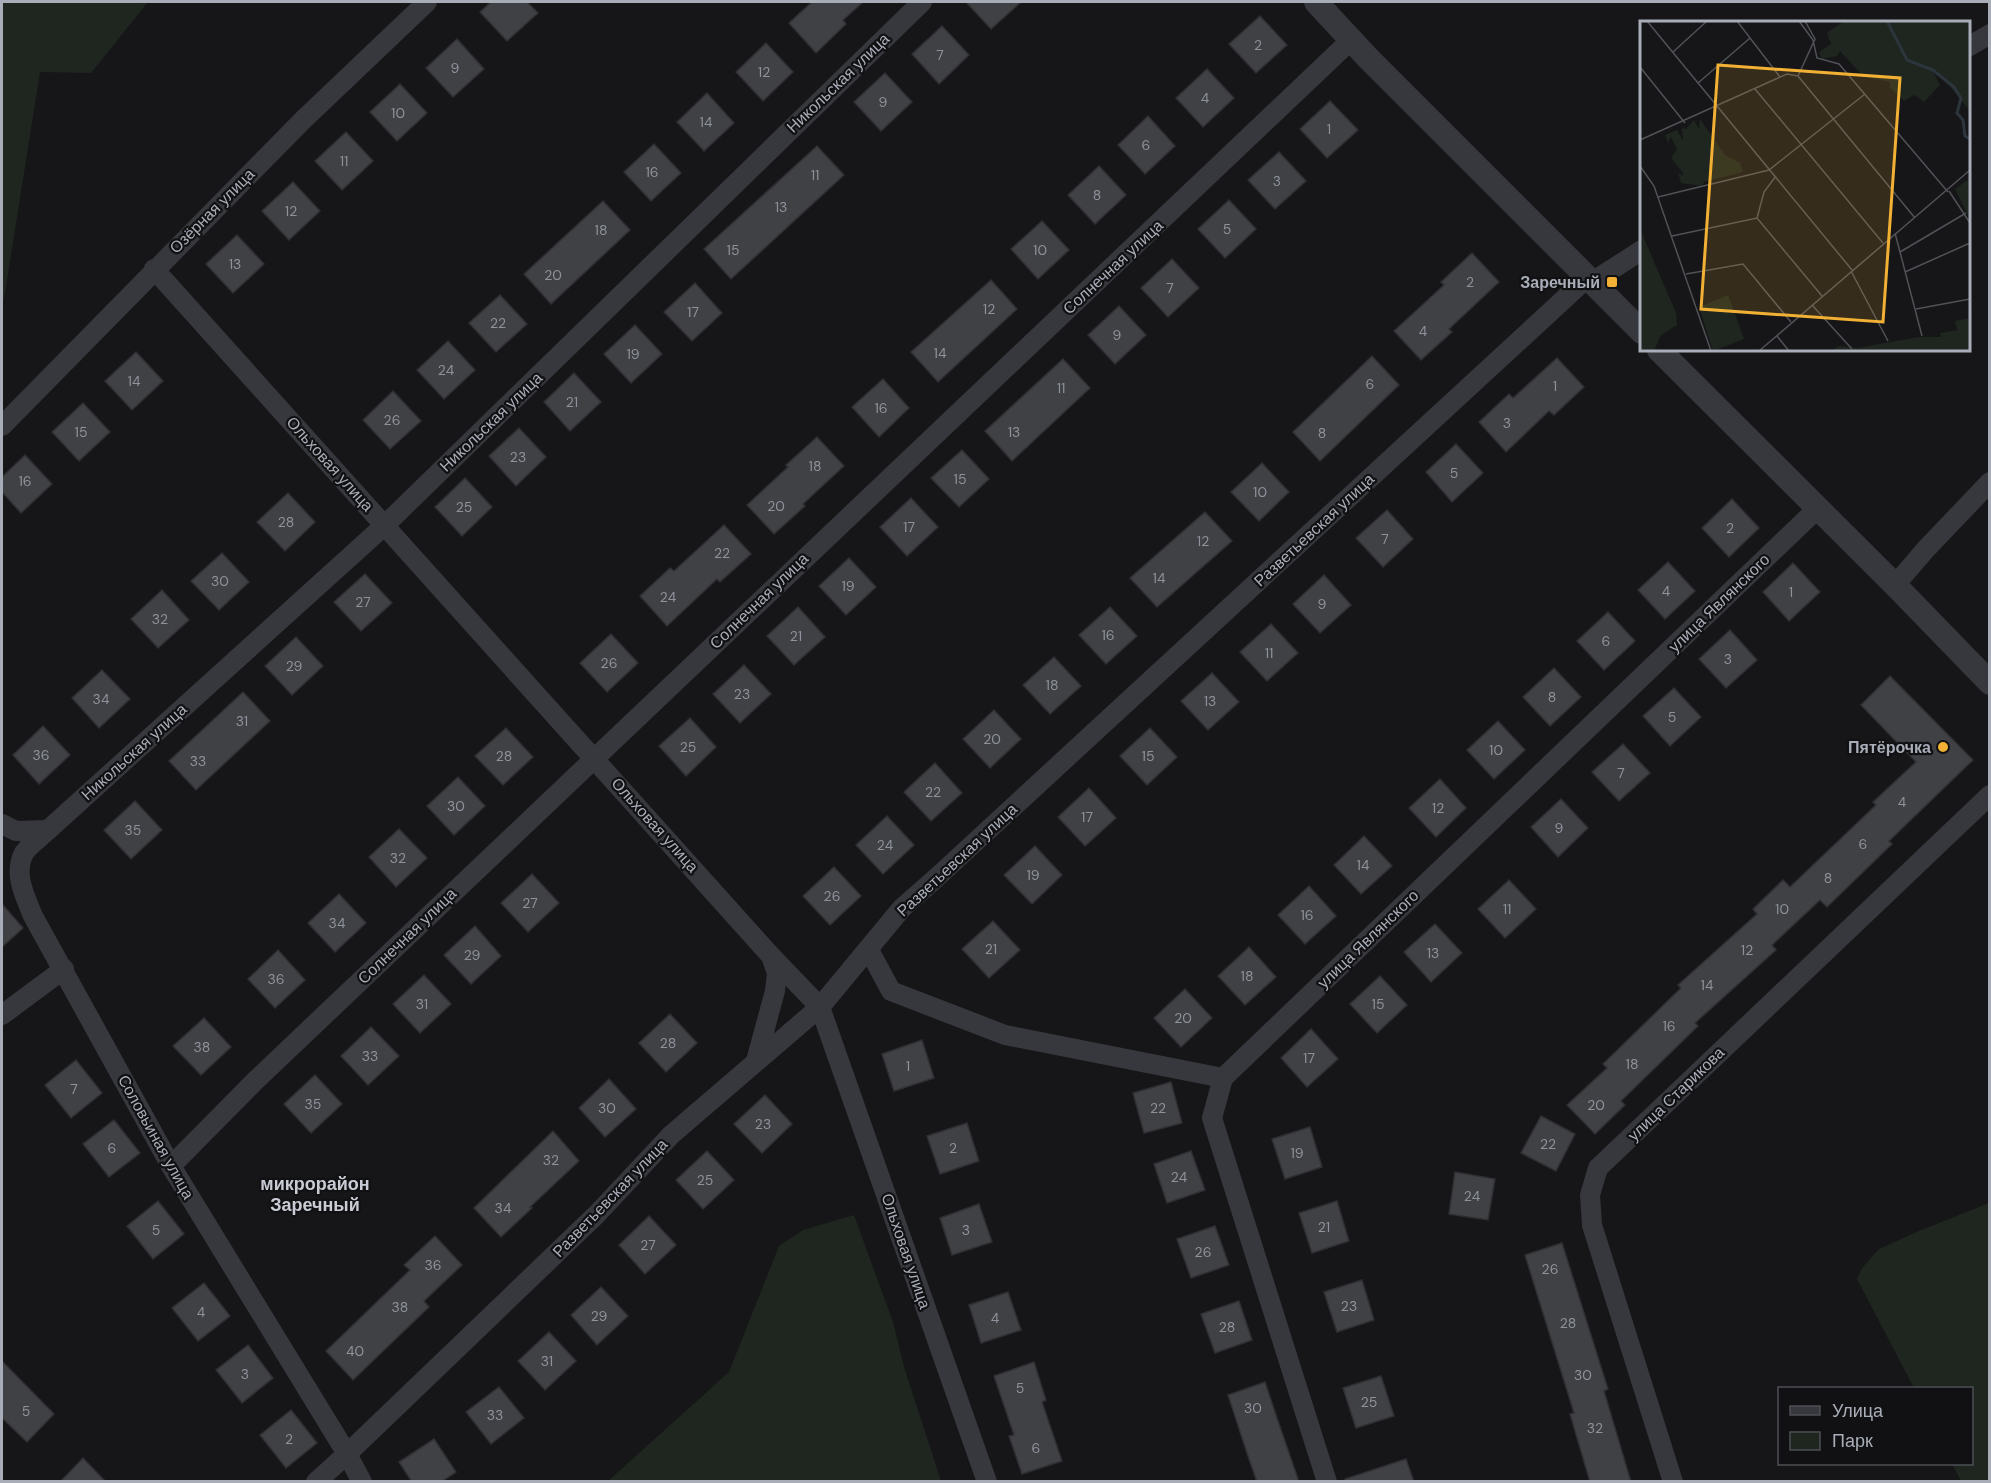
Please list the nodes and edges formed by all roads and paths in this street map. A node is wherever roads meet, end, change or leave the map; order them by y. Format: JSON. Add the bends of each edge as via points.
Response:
{"nodes":[{"id":1,"x":427,"y":2,"type":"edge"},
{"id":2,"x":922,"y":2,"type":"edge"},
{"id":3,"x":1316,"y":2,"type":"edge"},
{"id":4,"x":1989,"y":34,"type":"edge"},
{"id":5,"x":1351,"y":40,"type":"junction"},
{"id":6,"x":1970,"y":46,"type":"edge"},
{"id":7,"x":1637,"y":253,"type":"edge"},
{"id":8,"x":154,"y":269,"type":"junction"},
{"id":9,"x":1590,"y":280,"type":"junction"},
{"id":10,"x":1640,"y":331,"type":"edge"},
{"id":11,"x":1660,"y":351,"type":"edge"},
{"id":12,"x":2,"y":426,"type":"edge"},
{"id":13,"x":1989,"y":482,"type":"edge"},
{"id":14,"x":1818,"y":508,"type":"junction"},
{"id":15,"x":385,"y":525,"type":"junction"},
{"id":16,"x":1895,"y":585,"type":"junction"},
{"id":17,"x":1989,"y":684,"type":"edge"},
{"id":18,"x":594,"y":758,"type":"junction"},
{"id":19,"x":1989,"y":795,"type":"edge"},
{"id":20,"x":2,"y":824,"type":"edge"},
{"id":21,"x":48,"y":830,"type":"junction"},
{"id":22,"x":869,"y":950,"type":"junction"},
{"id":23,"x":771,"y":956,"type":"junction"},
{"id":24,"x":64,"y":969,"type":"junction"},
{"id":25,"x":820,"y":1007,"type":"junction"},
{"id":26,"x":2,"y":1015,"type":"edge"},
{"id":27,"x":756,"y":1061,"type":"junction"},
{"id":28,"x":1223,"y":1078,"type":"junction"},
{"id":29,"x":171,"y":1166,"type":"junction"},
{"id":30,"x":347,"y":1454,"type":"junction"},
{"id":31,"x":316,"y":1482,"type":"edge"},
{"id":32,"x":362,"y":1482,"type":"edge"},
{"id":33,"x":987,"y":1482,"type":"edge"},
{"id":34,"x":1327,"y":1482,"type":"edge"},
{"id":35,"x":1672,"y":1482,"type":"edge"}],
"edges":[{"from":1,"to":8,"type":"street","name":"Озёрная улица"},
{"from":2,"to":15,"type":"street","name":"Никольская улица"},
{"from":3,"to":5,"type":"street"},
{"from":4,"to":6,"type":"street"},
{"from":5,"to":9,"type":"street"},
{"from":5,"to":18,"type":"street","name":"Солнечная улица"},
{"from":7,"to":9,"type":"street","name":"Разветьевская улица"},
{"from":8,"to":12,"type":"street","name":"Озёрная улица"},
{"from":8,"to":15,"type":"street","name":"Ольховая улица"},
{"from":9,"to":10,"type":"street"},
{"from":9,"to":22,"type":"street","name":"Разветьевская улица","via":[[902,908]]},
{"from":11,"to":14,"type":"street"},
{"from":13,"to":16,"type":"street"},
{"from":14,"to":16,"type":"street"},
{"from":14,"to":28,"type":"street","name":"улица Являнского"},
{"from":15,"to":18,"type":"street","name":"Ольховая улица"},
{"from":15,"to":21,"type":"street","name":"Никольская улица"},
{"from":16,"to":17,"type":"street"},
{"from":18,"to":23,"type":"street","name":"Ольховая улица"},
{"from":18,"to":29,"type":"street","name":"Солнечная улица"},
{"from":19,"to":35,"type":"street","name":"улица Старикова","via":[[1598,1168],[1590,1195],[1592,1225]]},
{"from":20,"to":21,"type":"street","via":[[16,831]]},
{"from":21,"to":24,"type":"street","name":"Соловьиная улица","via":[[24,852],[20,884],[33,916]]},
{"from":22,"to":25,"type":"street","name":"Разветьевская улица"},
{"from":22,"to":28,"type":"street","via":[[891,991],[1005,1035]]},
{"from":23,"to":25,"type":"street","name":"Ольховая улица"},
{"from":23,"to":27,"type":"street","via":[[777,973],[775,991]]},
{"from":24,"to":26,"type":"street"},
{"from":24,"to":29,"type":"street","name":"Соловьиная улица"},
{"from":25,"to":27,"type":"street","name":"Разветьевская улица"},
{"from":25,"to":33,"type":"street","name":"Ольховая улица"},
{"from":27,"to":30,"type":"street","name":"Разветьевская улица","via":[[671,1136],[597,1214]]},
{"from":28,"to":34,"type":"street","via":[[1212,1118]]},
{"from":29,"to":30,"type":"street","name":"Соловьиная улица"},
{"from":30,"to":31,"type":"street","name":"Разветьевская улица"},
{"from":30,"to":32,"type":"street","name":"Соловьиная улица"}]}
